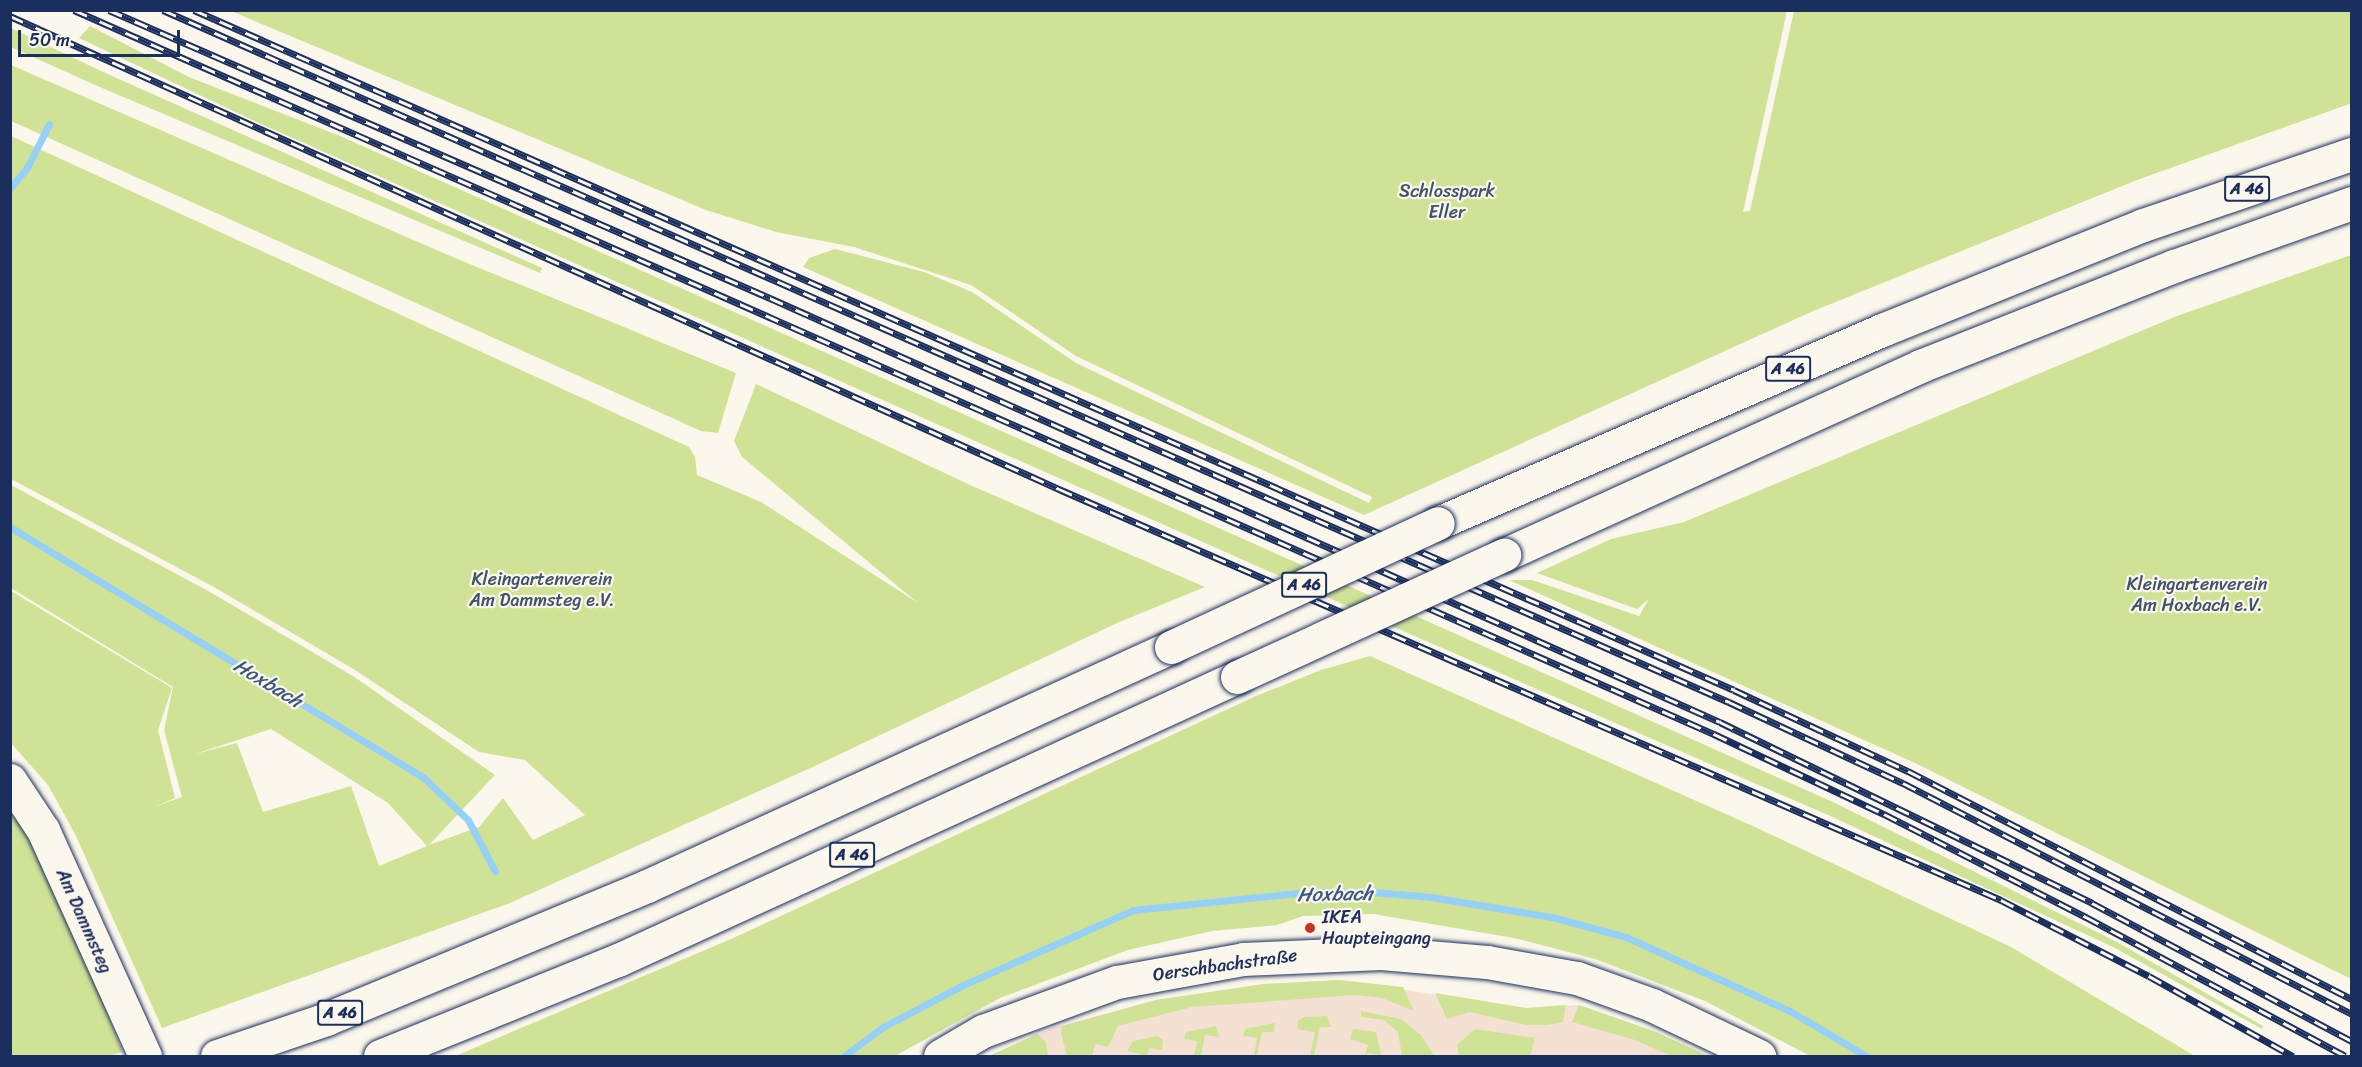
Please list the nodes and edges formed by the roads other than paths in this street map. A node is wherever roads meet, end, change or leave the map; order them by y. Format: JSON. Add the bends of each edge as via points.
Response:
{"nodes":[{"id":1,"x":2352,"y":154,"type":"edge"},
{"id":2,"x":2352,"y":203,"type":"edge"},
{"id":3,"x":12,"y":786,"type":"edge"},
{"id":4,"x":145,"y":1056,"type":"edge"},
{"id":5,"x":217,"y":1056,"type":"edge"},
{"id":6,"x":380,"y":1056,"type":"edge"},
{"id":7,"x":940,"y":1056,"type":"edge"},
{"id":8,"x":1760,"y":1056,"type":"edge"}],
"edges":[{"from":1,"to":5,"type":"main road","number":"A 46","bridge":true,"via":[[2143,225],[1893,326],[1438,523],[647,886],[337,1015]]},
{"from":2,"to":6,"type":"main road","number":"A 46","bridge":true,"via":[[2174,266],[1920,366],[618,960]]},
{"from":3,"to":4,"type":"main road","name":"Am Dammsteg","via":[[44,830]]},
{"from":7,"to":8,"type":"main road","name":"Oerschbachstraße","via":[[983,1031],[1117,982],[1243,959],[1381,954],[1455,958],[1577,978],[1682,1018]]}]}
